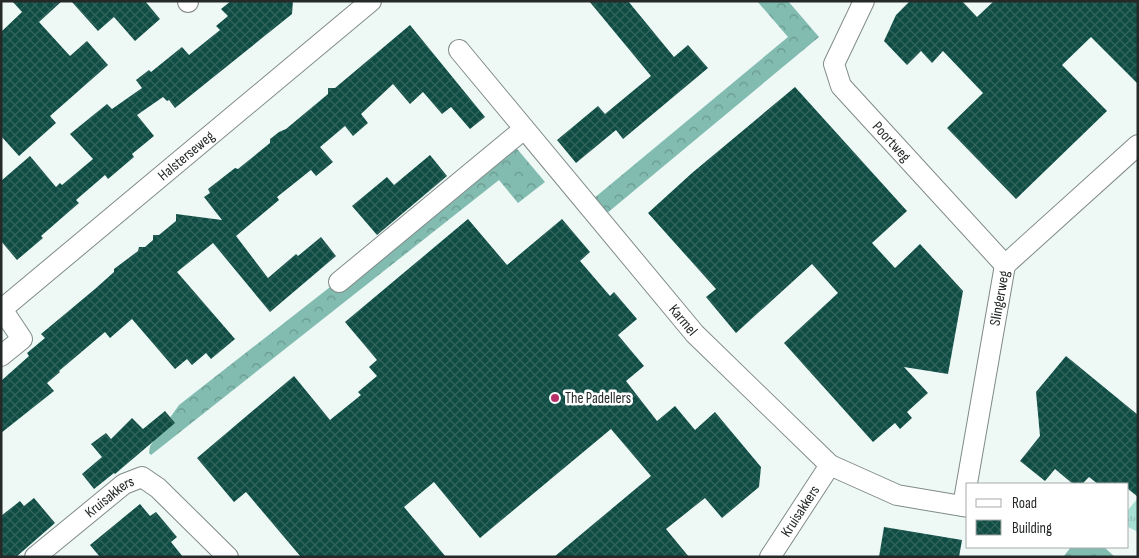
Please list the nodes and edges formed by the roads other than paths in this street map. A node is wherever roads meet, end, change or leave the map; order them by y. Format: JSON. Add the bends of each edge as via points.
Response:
{"nodes":[{"id":1,"x":371,"y":1,"type":"edge"},
{"id":2,"x":864,"y":1,"type":"edge"},
{"id":3,"x":459,"y":50,"type":"dead end"},
{"id":4,"x":524,"y":129,"type":"junction"},
{"id":5,"x":1138,"y":145,"type":"edge"},
{"id":6,"x":1005,"y":265,"type":"junction"},
{"id":7,"x":339,"y":282,"type":"dead end"},
{"id":8,"x":2,"y":309,"type":"edge"},
{"id":9,"x":1,"y":356,"type":"edge"},
{"id":10,"x":830,"y":465,"type":"junction"},
{"id":11,"x":969,"y":483,"type":"edge"},
{"id":12,"x":965,"y":507,"type":"edge"},
{"id":13,"x":35,"y":557,"type":"edge"},
{"id":14,"x":228,"y":557,"type":"edge"},
{"id":15,"x":770,"y":557,"type":"edge"}],
"edges":[{"from":1,"to":8,"type":"street","name":"Halsterseweg"},
{"from":2,"to":6,"type":"street","name":"Poortweg","via":[[834,64],[841,86]]},
{"from":3,"to":4,"type":"street","name":"Karmel"},
{"from":4,"to":7,"type":"street"},
{"from":4,"to":10,"type":"street","name":"Karmel","via":[[695,334]]},
{"from":5,"to":6,"type":"street","name":"Slingerweg"},
{"from":6,"to":11,"type":"street","name":"Slingerweg"},
{"from":8,"to":9,"type":"street","name":"Halsterseweg","via":[[22,339]]},
{"from":10,"to":12,"type":"street","name":"Karmel","via":[[897,495]]},
{"from":10,"to":15,"type":"street","name":"Kruisakkers"},
{"from":13,"to":14,"type":"street","name":"Kruisakkers","via":[[124,484],[142,477],[158,488]]}]}
